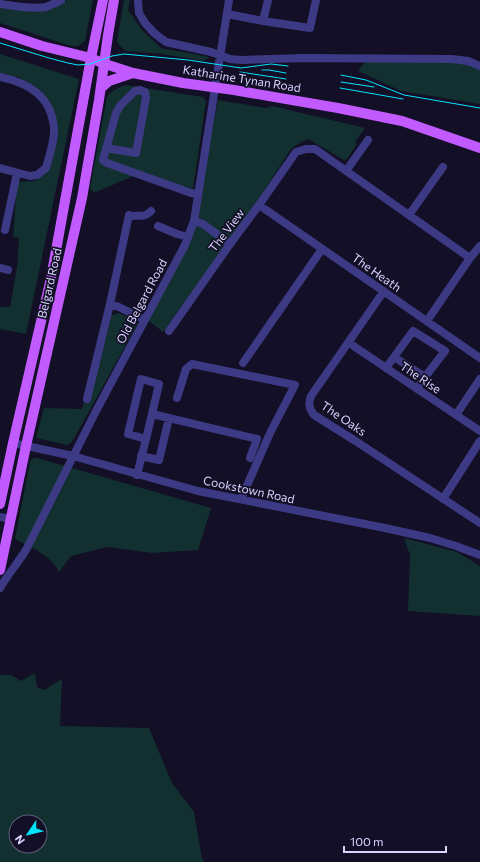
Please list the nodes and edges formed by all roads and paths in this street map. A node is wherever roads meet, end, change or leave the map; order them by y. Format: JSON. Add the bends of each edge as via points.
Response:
{"nodes":[{"id":1,"x":61,"y":0,"type":"edge"},
{"id":2,"x":104,"y":0,"type":"edge"},
{"id":3,"x":114,"y":0,"type":"edge"},
{"id":4,"x":229,"y":0,"type":"edge"},
{"id":5,"x":268,"y":0,"type":"edge"},
{"id":6,"x":316,"y":0,"type":"edge"},
{"id":7,"x":138,"y":2,"type":"dead end"},
{"id":8,"x":0,"y":4,"type":"edge"},
{"id":9,"x":227,"y":14,"type":"junction"},
{"id":10,"x":264,"y":21,"type":"junction"},
{"id":11,"x":0,"y":32,"type":"edge"},
{"id":12,"x":107,"y":39,"type":"junction"},
{"id":13,"x":220,"y":56,"type":"junction"},
{"id":14,"x":91,"y":58,"type":"junction"},
{"id":15,"x":104,"y":64,"type":"junction"},
{"id":16,"x":480,"y":66,"type":"edge"},
{"id":17,"x":133,"y":73,"type":"junction"},
{"id":18,"x":0,"y":78,"type":"edge"},
{"id":19,"x":86,"y":87,"type":"junction"},
{"id":20,"x":216,"y":87,"type":"junction"},
{"id":21,"x":101,"y":88,"type":"junction"},
{"id":22,"x":368,"y":140,"type":"dead end"},
{"id":23,"x":106,"y":148,"type":"junction"},
{"id":24,"x":480,"y":148,"type":"edge"},
{"id":25,"x":442,"y":167,"type":"dead end"},
{"id":26,"x":0,"y":168,"type":"edge"},
{"id":27,"x":346,"y":171,"type":"junction"},
{"id":28,"x":17,"y":172,"type":"junction"},
{"id":29,"x":198,"y":194,"type":"junction"},
{"id":30,"x":259,"y":206,"type":"junction"},
{"id":31,"x":151,"y":211,"type":"dead end"},
{"id":32,"x":409,"y":215,"type":"junction"},
{"id":33,"x":194,"y":221,"type":"junction"},
{"id":34,"x":158,"y":226,"type":"dead end"},
{"id":35,"x":5,"y":230,"type":"dead end"},
{"id":36,"x":188,"y":237,"type":"junction"},
{"id":37,"x":230,"y":244,"type":"junction"},
{"id":38,"x":480,"y":246,"type":"edge"},
{"id":39,"x":322,"y":249,"type":"junction"},
{"id":40,"x":470,"y":258,"type":"junction"},
{"id":41,"x":384,"y":291,"type":"junction"},
{"id":42,"x":110,"y":304,"type":"junction"},
{"id":43,"x":145,"y":320,"type":"junction"},
{"id":44,"x":427,"y":321,"type":"junction"},
{"id":45,"x":169,"y":331,"type":"dead end"},
{"id":46,"x":348,"y":342,"type":"junction"},
{"id":47,"x":394,"y":357,"type":"junction"},
{"id":48,"x":480,"y":358,"type":"edge"},
{"id":49,"x":243,"y":363,"type":"dead end"},
{"id":50,"x":386,"y":368,"type":"junction"},
{"id":51,"x":426,"y":377,"type":"junction"},
{"id":52,"x":480,"y":379,"type":"edge"},
{"id":53,"x":417,"y":389,"type":"junction"},
{"id":54,"x":177,"y":398,"type":"dead end"},
{"id":55,"x":87,"y":399,"type":"dead end"},
{"id":56,"x":152,"y":414,"type":"junction"},
{"id":57,"x":456,"y":415,"type":"junction"},
{"id":58,"x":169,"y":418,"type":"junction"},
{"id":59,"x":480,"y":431,"type":"edge"},
{"id":60,"x":146,"y":439,"type":"junction"},
{"id":61,"x":480,"y":441,"type":"edge"},
{"id":62,"x":13,"y":443,"type":"junction"},
{"id":63,"x":26,"y":446,"type":"junction"},
{"id":64,"x":73,"y":456,"type":"junction"},
{"id":65,"x":141,"y":456,"type":"junction"},
{"id":66,"x":250,"y":458,"type":"dead end"},
{"id":67,"x":137,"y":475,"type":"junction"},
{"id":68,"x":241,"y":499,"type":"junction"},
{"id":69,"x":443,"y":499,"type":"junction"},
{"id":70,"x":0,"y":504,"type":"edge"},
{"id":71,"x":0,"y":517,"type":"edge"},
{"id":72,"x":11,"y":519,"type":"junction"},
{"id":73,"x":480,"y":523,"type":"edge"},
{"id":74,"x":480,"y":555,"type":"edge"},
{"id":75,"x":0,"y":570,"type":"edge"},
{"id":76,"x":0,"y":588,"type":"edge"}],
"edges":[{"from":1,"to":8,"type":"street","via":[[40,8]]},
{"from":2,"to":14,"type":"main road","name":"Belgard Road"},
{"from":3,"to":12,"type":"main road","name":"Belgard Road"},
{"from":4,"to":9,"type":"street","name":"Old Belgard Road"},
{"from":5,"to":10,"type":"street"},
{"from":6,"to":10,"type":"street","via":[[310,28]]},
{"from":7,"to":13,"type":"street","via":[[139,13],[145,23],[166,42]]},
{"from":9,"to":10,"type":"street"},
{"from":9,"to":13,"type":"street","name":"Old Belgard Road"},
{"from":11,"to":14,"type":"main road","name":"Katharine Tynan Road"},
{"from":12,"to":14,"type":"main road"},
{"from":12,"to":15,"type":"main road","name":"Belgard Road"},
{"from":13,"to":16,"type":"street","via":[[241,60],[452,59]]},
{"from":13,"to":20,"type":"street","name":"Old Belgard Road"},
{"from":14,"to":15,"type":"main road","name":"Katharine Tynan Road"},
{"from":14,"to":19,"type":"main road","name":"Belgard Road"},
{"from":15,"to":17,"type":"main road","name":"Katharine Tynan Road"},
{"from":15,"to":19,"type":"main road"},
{"from":15,"to":21,"type":"main road","name":"Belgard Road"},
{"from":17,"to":20,"type":"main road","name":"Katharine Tynan Road"},
{"from":17,"to":21,"type":"main road","via":[[109,81]]},
{"from":18,"to":28,"type":"street","via":[[26,85],[40,95],[50,110],[54,129],[46,168],[37,175],[30,176]]},
{"from":19,"to":62,"type":"main road","name":"Belgard Road","via":[[51,278]]},
{"from":20,"to":24,"type":"main road","name":"Katharine Tynan Road","via":[[402,121]]},
{"from":20,"to":29,"type":"street","name":"Old Belgard Road"},
{"from":21,"to":63,"type":"main road","name":"Belgard Road","via":[[82,198]]},
{"from":22,"to":27,"type":"street"},
{"from":23,"to":23,"type":"street","via":[[120,106],[135,90],[145,92],[136,153]]},
{"from":23,"to":29,"type":"street","via":[[103,160],[107,163]]},
{"from":25,"to":32,"type":"street"},
{"from":26,"to":28,"type":"street"},
{"from":27,"to":30,"type":"street","name":"The View","via":[[315,149],[296,152]]},
{"from":27,"to":32,"type":"street"},
{"from":28,"to":35,"type":"street"},
{"from":29,"to":33,"type":"street","name":"Old Belgard Road"},
{"from":30,"to":37,"type":"street","name":"The View"},
{"from":30,"to":39,"type":"street","name":"The Heath"},
{"from":31,"to":42,"type":"street","via":[[144,216],[129,215]]},
{"from":32,"to":40,"type":"street"},
{"from":33,"to":36,"type":"street","name":"Old Belgard Road"},
{"from":33,"to":37,"type":"street","via":[[203,224]]},
{"from":34,"to":36,"type":"street"},
{"from":36,"to":43,"type":"street","name":"Old Belgard Road"},
{"from":37,"to":45,"type":"street","name":"The View"},
{"from":38,"to":40,"type":"street"},
{"from":39,"to":41,"type":"street","name":"The Heath"},
{"from":39,"to":49,"type":"street"},
{"from":40,"to":44,"type":"street"},
{"from":41,"to":44,"type":"street","name":"The Heath"},
{"from":41,"to":46,"type":"street","name":"The Oaks"},
{"from":42,"to":43,"type":"street"},
{"from":42,"to":55,"type":"street"},
{"from":43,"to":64,"type":"street","name":"Old Belgard Road"},
{"from":44,"to":48,"type":"street","name":"The Heath"},
{"from":46,"to":50,"type":"street","name":"The Rise"},
{"from":46,"to":69,"type":"street","name":"The Oaks","via":[[311,396],[309,409],[314,415]]},
{"from":47,"to":50,"type":"street"},
{"from":47,"to":51,"type":"street"},
{"from":47,"to":51,"type":"street","via":[[413,330],[445,351]]},
{"from":50,"to":53,"type":"street","name":"The Rise"},
{"from":51,"to":53,"type":"street"},
{"from":52,"to":57,"type":"street"},
{"from":53,"to":57,"type":"street","name":"The Rise"},
{"from":54,"to":68,"type":"street","via":[[186,368],[192,364],[295,385]]},
{"from":56,"to":58,"type":"street"},
{"from":56,"to":60,"type":"street"},
{"from":56,"to":60,"type":"street","via":[[159,384],[141,379],[128,434]]},
{"from":57,"to":59,"type":"street","name":"The Rise"},
{"from":58,"to":65,"type":"street","via":[[159,460]]},
{"from":58,"to":66,"type":"street","via":[[257,440]]},
{"from":60,"to":65,"type":"street"},
{"from":61,"to":69,"type":"street"},
{"from":62,"to":63,"type":"street","name":"Cookstown Road"},
{"from":62,"to":70,"type":"main road","name":"Belgard Road"},
{"from":63,"to":64,"type":"street","name":"Cookstown Road"},
{"from":63,"to":72,"type":"main road","name":"Belgard Road"},
{"from":64,"to":67,"type":"street","name":"Cookstown Road"},
{"from":64,"to":76,"type":"street","name":"Old Belgard Road","via":[[27,548]]},
{"from":65,"to":67,"type":"street"},
{"from":67,"to":68,"type":"street","name":"Cookstown Road"},
{"from":68,"to":74,"type":"street","name":"Cookstown Road","via":[[430,538]]},
{"from":69,"to":73,"type":"street","name":"The Oaks"},
{"from":71,"to":72,"type":"street"},
{"from":72,"to":75,"type":"main road","name":"Belgard Road"}]}
